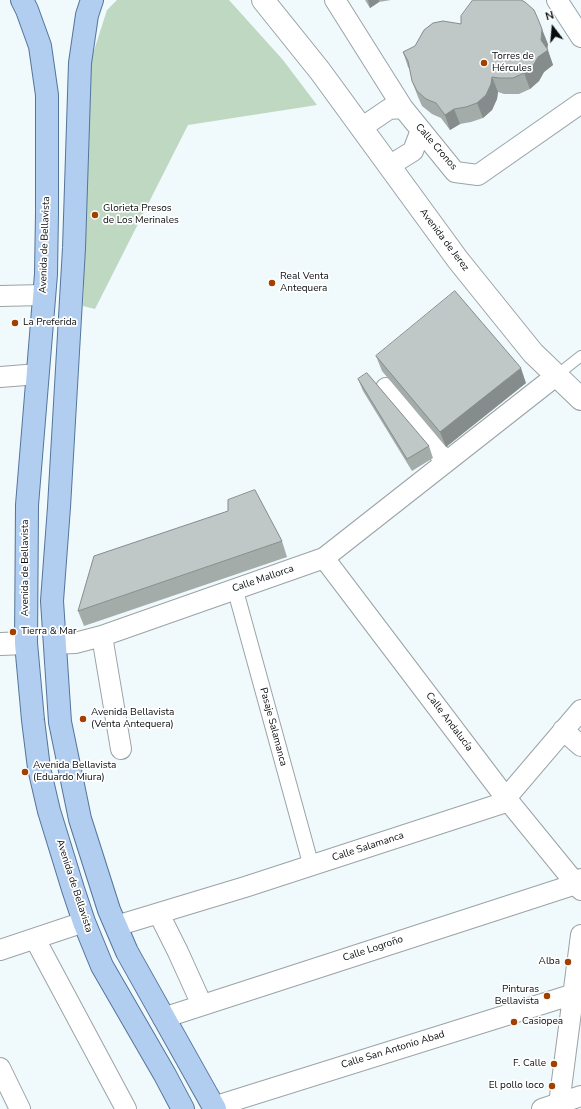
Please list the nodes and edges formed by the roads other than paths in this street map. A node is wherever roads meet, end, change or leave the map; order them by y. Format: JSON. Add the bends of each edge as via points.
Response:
{"nodes":[{"id":1,"x":22,"y":0,"type":"edge"},
{"id":2,"x":92,"y":0,"type":"edge"},
{"id":3,"x":245,"y":0,"type":"edge"},
{"id":4,"x":263,"y":0,"type":"edge"},
{"id":5,"x":335,"y":0,"type":"edge"},
{"id":6,"x":557,"y":0,"type":"edge"},
{"id":7,"x":581,"y":37,"type":"edge"},
{"id":8,"x":320,"y":71,"type":"junction"},
{"id":9,"x":581,"y":104,"type":"edge"},
{"id":10,"x":402,"y":108,"type":"junction"},
{"id":11,"x":361,"y":128,"type":"junction"},
{"id":12,"x":421,"y":130,"type":"junction"},
{"id":13,"x":389,"y":166,"type":"junction"},
{"id":14,"x":44,"y":295,"type":"junction"},
{"id":15,"x":0,"y":296,"type":"edge"},
{"id":16,"x":581,"y":356,"type":"edge"},
{"id":17,"x":38,"y":374,"type":"junction"},
{"id":18,"x":557,"y":375,"type":"junction"},
{"id":19,"x":0,"y":377,"type":"edge"},
{"id":20,"x":386,"y":388,"type":"dead end"},
{"id":21,"x":581,"y":399,"type":"edge"},
{"id":22,"x":446,"y":462,"type":"junction"},
{"id":23,"x":324,"y":558,"type":"junction"},
{"id":24,"x":235,"y":589,"type":"junction"},
{"id":25,"x":102,"y":636,"type":"junction"},
{"id":26,"x":26,"y":643,"type":"junction"},
{"id":27,"x":0,"y":644,"type":"edge"},
{"id":28,"x":54,"y":644,"type":"junction"},
{"id":29,"x":581,"y":710,"type":"edge"},
{"id":30,"x":563,"y":730,"type":"junction"},
{"id":31,"x":581,"y":746,"type":"edge"},
{"id":32,"x":121,"y":749,"type":"dead end"},
{"id":33,"x":506,"y":798,"type":"junction"},
{"id":34,"x":312,"y":866,"type":"junction"},
{"id":35,"x":579,"y":884,"type":"edge"},
{"id":36,"x":159,"y":914,"type":"junction"},
{"id":37,"x":84,"y":922,"type":"junction"},
{"id":38,"x":116,"y":926,"type":"junction"},
{"id":39,"x":581,"y":935,"type":"edge"},
{"id":40,"x":35,"y":939,"type":"junction"},
{"id":41,"x":0,"y":950,"type":"edge"},
{"id":42,"x":574,"y":994,"type":"junction"},
{"id":43,"x":202,"y":1005,"type":"junction"},
{"id":44,"x":164,"y":1018,"type":"junction"},
{"id":45,"x":0,"y":1068,"type":"edge"},
{"id":46,"x":581,"y":1096,"type":"edge"},
{"id":47,"x":550,"y":1107,"type":"edge"},
{"id":48,"x":214,"y":1108,"type":"edge"},
{"id":49,"x":20,"y":1109,"type":"edge"},
{"id":50,"x":126,"y":1109,"type":"edge"},
{"id":51,"x":184,"y":1109,"type":"edge"}],
"edges":[{"from":1,"to":14,"type":"main road","name":"Avenida de Bellavista","via":[[40,46],[47,95]]},
{"from":2,"to":28,"type":"main road","via":[[87,15],[80,63],[74,248],[52,601]]},
{"from":3,"to":8,"type":"main road","name":"Avenida de Jerez"},
{"from":4,"to":8,"type":"main road","name":"Avenida de Jerez"},
{"from":5,"to":10,"type":"street","name":"Calle Cronos"},
{"from":6,"to":7,"type":"street"},
{"from":8,"to":11,"type":"main road","name":"Avenida de Jerez"},
{"from":9,"to":12,"type":"street","name":"Calle Cronos","via":[[478,175],[455,172]]},
{"from":10,"to":11,"type":"street","via":[[389,109]]},
{"from":10,"to":12,"type":"street","name":"Calle Cronos"},
{"from":11,"to":13,"type":"main road","name":"Avenida de Jerez"},
{"from":12,"to":13,"type":"street","via":[[413,151]]},
{"from":13,"to":18,"type":"main road","name":"Avenida de Jerez","via":[[458,260],[533,353]]},
{"from":14,"to":15,"type":"street"},
{"from":14,"to":17,"type":"main road","name":"Avenida de Bellavista"},
{"from":16,"to":18,"type":"lane"},
{"from":17,"to":19,"type":"street"},
{"from":17,"to":26,"type":"main road","name":"Avenida de Bellavista","via":[[27,505]]},
{"from":18,"to":21,"type":"main road","name":"Avenida de Jerez"},
{"from":18,"to":22,"type":"street","name":"Calle Mallorca"},
{"from":20,"to":22,"type":"street"},
{"from":22,"to":23,"type":"street","name":"Calle Mallorca"},
{"from":23,"to":24,"type":"street","name":"Calle Mallorca"},
{"from":23,"to":33,"type":"street","name":"Calle Andalucía"},
{"from":24,"to":25,"type":"street","name":"Calle Mallorca"},
{"from":24,"to":34,"type":"street","name":"Pasaje Salamanca"},
{"from":25,"to":28,"type":"street","name":"Calle Mallorca","via":[[75,643]]},
{"from":25,"to":32,"type":"street"},
{"from":26,"to":27,"type":"main road"},
{"from":26,"to":37,"type":"main road","name":"Avenida de Bellavista","via":[[39,768],[49,811]]},
{"from":28,"to":38,"type":"main road","via":[[60,722],[80,819]]},
{"from":29,"to":30,"type":"street","name":"Calle Salamanca"},
{"from":30,"to":31,"type":"street"},
{"from":30,"to":33,"type":"street","name":"Calle Salamanca"},
{"from":33,"to":34,"type":"street","name":"Calle Salamanca","via":[[503,803]]},
{"from":33,"to":35,"type":"street","name":"Calle Andalucía"},
{"from":34,"to":36,"type":"street","name":"Calle Salamanca"},
{"from":35,"to":43,"type":"street","name":"Calle Logroño"},
{"from":36,"to":38,"type":"street","name":"Calle Salamanca"},
{"from":36,"to":43,"type":"street"},
{"from":37,"to":40,"type":"street"},
{"from":37,"to":51,"type":"main road","name":"Avenida de Bellavista","via":[[108,978]]},
{"from":38,"to":44,"type":"main road","via":[[127,952]]},
{"from":39,"to":42,"type":"street"},
{"from":40,"to":41,"type":"street"},
{"from":40,"to":50,"type":"street"},
{"from":42,"to":47,"type":"street"},
{"from":42,"to":48,"type":"street","name":"Calle San Antonio Abad"},
{"from":43,"to":44,"type":"street","name":"Calle Logroño"},
{"from":44,"to":48,"type":"main road"},
{"from":45,"to":49,"type":"street"},
{"from":46,"to":47,"type":"street"}]}
